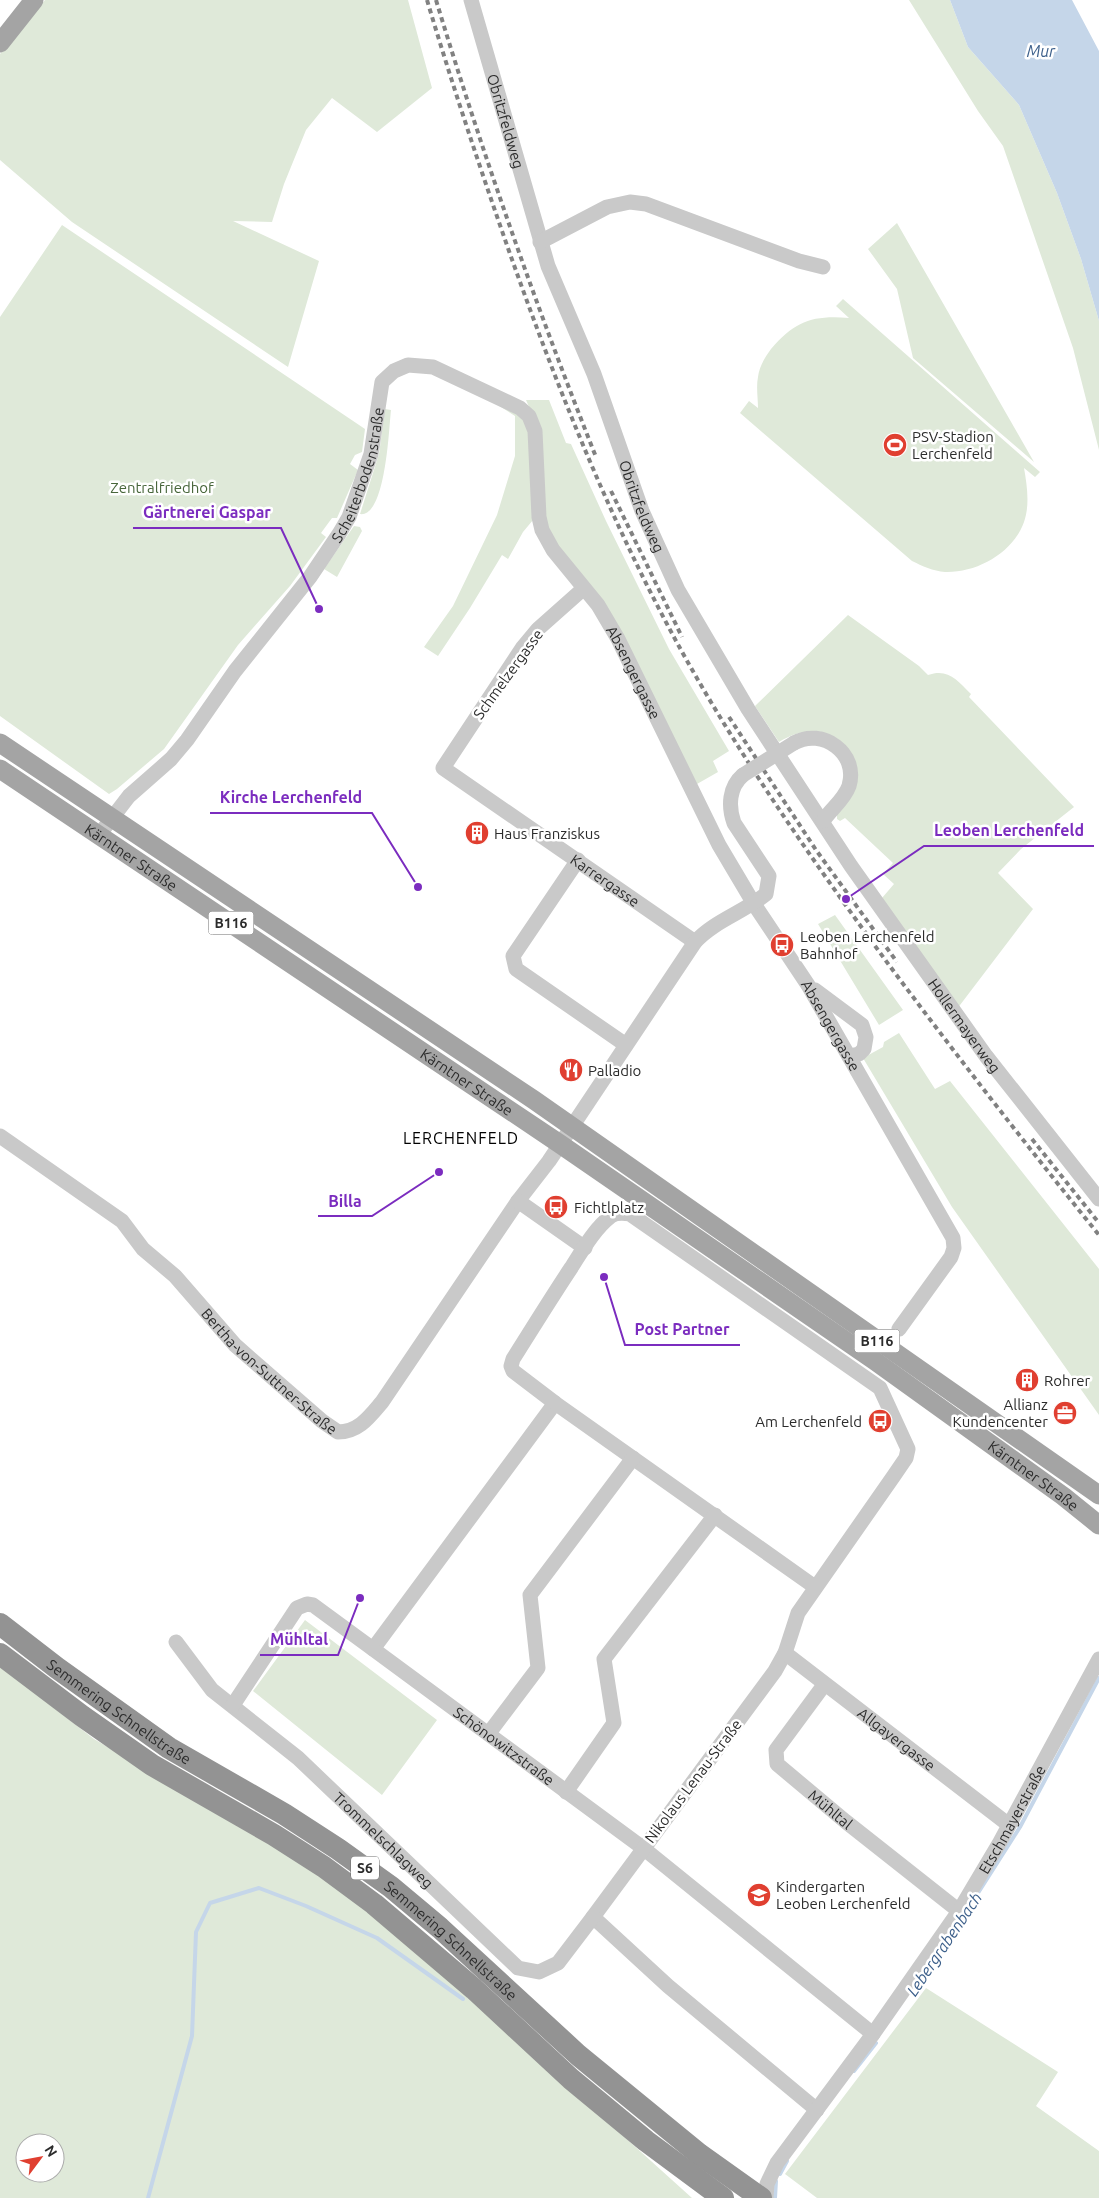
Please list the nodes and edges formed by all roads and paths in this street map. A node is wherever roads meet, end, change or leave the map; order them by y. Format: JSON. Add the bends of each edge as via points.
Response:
{"nodes":[{"id":1,"x":34,"y":0,"type":"edge"},
{"id":2,"x":471,"y":0,"type":"edge"},
{"id":3,"x":0,"y":43,"type":"edge"},
{"id":4,"x":540,"y":242,"type":"junction"},
{"id":5,"x":823,"y":267,"type":"dead end"},
{"id":6,"x":584,"y":589,"type":"junction"},
{"id":7,"x":0,"y":743,"type":"edge"},
{"id":8,"x":443,"y":768,"type":"joint"},
{"id":9,"x":0,"y":769,"type":"edge"},
{"id":10,"x":112,"y":817,"type":"junction"},
{"id":11,"x":823,"y":821,"type":"junction"},
{"id":12,"x":99,"y":835,"type":"junction"},
{"id":13,"x":578,"y":860,"type":"junction"},
{"id":14,"x":754,"y":904,"type":"junction"},
{"id":15,"x":695,"y":942,"type":"junction"},
{"id":16,"x":808,"y":985,"type":"junction"},
{"id":17,"x":626,"y":1045,"type":"junction"},
{"id":18,"x":850,"y":1056,"type":"junction"},
{"id":19,"x":571,"y":1127,"type":"junction"},
{"id":20,"x":0,"y":1136,"type":"edge"},
{"id":21,"x":560,"y":1144,"type":"junction"},
{"id":22,"x":1099,"y":1199,"type":"edge"},
{"id":23,"x":518,"y":1201,"type":"junction"},
{"id":24,"x":584,"y":1248,"type":"junction"},
{"id":25,"x":899,"y":1329,"type":"dead end"},
{"id":26,"x":555,"y":1403,"type":"junction"},
{"id":27,"x":633,"y":1458,"type":"junction"},
{"id":28,"x":1099,"y":1495,"type":"edge"},
{"id":29,"x":715,"y":1515,"type":"junction"},
{"id":30,"x":1099,"y":1525,"type":"edge"},
{"id":31,"x":815,"y":1587,"type":"junction"},
{"id":32,"x":0,"y":1624,"type":"edge"},
{"id":33,"x":176,"y":1642,"type":"dead end"},
{"id":34,"x":373,"y":1650,"type":"junction"},
{"id":35,"x":785,"y":1653,"type":"junction"},
{"id":36,"x":0,"y":1654,"type":"edge"},
{"id":37,"x":1099,"y":1659,"type":"edge"},
{"id":38,"x":824,"y":1685,"type":"junction"},
{"id":39,"x":233,"y":1706,"type":"junction"},
{"id":40,"x":489,"y":1733,"type":"junction"},
{"id":41,"x":566,"y":1792,"type":"junction"},
{"id":42,"x":1010,"y":1825,"type":"junction"},
{"id":43,"x":643,"y":1848,"type":"junction"},
{"id":44,"x":959,"y":1911,"type":"junction"},
{"id":45,"x":593,"y":1917,"type":"junction"},
{"id":46,"x":873,"y":2034,"type":"junction"},
{"id":47,"x":818,"y":2110,"type":"junction"},
{"id":48,"x":760,"y":2196,"type":"edge"},
{"id":49,"x":723,"y":2198,"type":"edge"}],
"edges":[{"from":1,"to":3,"type":"main road"},
{"from":2,"to":4,"type":"street","name":"Obritzfeldweg"},
{"from":4,"to":5,"type":"street","via":[[607,207],[630,202],[646,204]]},
{"from":4,"to":11,"type":"street","name":"Obritzfeldweg","via":[[556,289],[594,374],[642,511],[678,590],[748,709]]},
{"from":6,"to":8,"type":"street","name":"Schmelzergasse","via":[[538,629],[523,647]]},
{"from":6,"to":10,"type":"street","name":"Scheiterbodenstraße","via":[[553,550],[542,530],[535,431],[529,416],[486,390],[433,367],[408,365],[394,371],[382,382],[371,454],[349,517],[339,534],[187,740]]},
{"from":6,"to":14,"type":"street","name":"Absengergasse","via":[[598,605],[618,639],[719,845]]},
{"from":7,"to":10,"type":"main road","name":"Kärntner Straße","number":"B116"},
{"from":8,"to":13,"type":"street","name":"Karrergasse"},
{"from":9,"to":12,"type":"main road","name":"Kärntner Straße","number":"B116"},
{"from":10,"to":12,"type":"street","name":"Scheiterbodenstraße"},
{"from":10,"to":19,"type":"main road","name":"Kärntner Straße","number":"B116","via":[[238,896]]},
{"from":11,"to":14,"type":"street","bridge":true,"via":[[846,793],[850,777],[848,760],[838,747],[823,739],[807,738],[743,775],[732,790],[731,815],[769,876],[766,894]]},
{"from":11,"to":22,"type":"street","name":"Hollermayerweg","via":[[851,866],[986,1056]]},
{"from":12,"to":21,"type":"main road","name":"Kärntner Straße","number":"B116"},
{"from":13,"to":15,"type":"street","name":"Karrergasse"},
{"from":13,"to":17,"type":"street","via":[[513,956],[513,962],[516,968]]},
{"from":14,"to":15,"type":"street","via":[[704,932]]},
{"from":14,"to":16,"type":"street","name":"Absengergasse"},
{"from":15,"to":17,"type":"street"},
{"from":16,"to":18,"type":"street","name":"Absengergasse"},
{"from":16,"to":18,"type":"street","via":[[862,1025],[866,1037],[864,1048],[860,1054]]},
{"from":17,"to":19,"type":"street"},
{"from":18,"to":25,"type":"street","name":"Absengergasse","via":[[953,1238],[951,1256]]},
{"from":19,"to":21,"type":"street"},
{"from":19,"to":28,"type":"main road","name":"Kärntner Straße","number":"B116"},
{"from":20,"to":23,"type":"street","name":"Bertha-von-Suttner-Straße","via":[[122,1221],[143,1249],[175,1276],[235,1344],[338,1432],[354,1429],[368,1419],[382,1402]]},
{"from":21,"to":23,"type":"street"},
{"from":21,"to":30,"type":"main road","name":"Kärntner Straße","number":"B116","via":[[875,1361]]},
{"from":23,"to":24,"type":"street"},
{"from":24,"to":26,"type":"street","via":[[512,1362],[514,1372]]},
{"from":24,"to":31,"type":"street","name":"Nikolaus Lenau-Straße","via":[[611,1217],[620,1213],[630,1214],[880,1388],[905,1438],[908,1453]]},
{"from":26,"to":27,"type":"street"},
{"from":26,"to":34,"type":"street"},
{"from":27,"to":29,"type":"street"},
{"from":27,"to":40,"type":"street","via":[[530,1595],[538,1668]]},
{"from":29,"to":31,"type":"street"},
{"from":29,"to":41,"type":"street","via":[[604,1658],[614,1723]]},
{"from":31,"to":35,"type":"street","name":"Nikolaus Lenau-Straße","via":[[798,1613]]},
{"from":32,"to":48,"type":"highway","name":"Semmering Schnellstraße","number":"S6","via":[[169,1748],[284,1814],[391,1887],[578,2055],[699,2154]]},
{"from":33,"to":39,"type":"street","name":"Trommelschlagweg","via":[[212,1690]]},
{"from":34,"to":39,"type":"street","name":"Schönowitzstraße","via":[[312,1605],[302,1605]]},
{"from":34,"to":40,"type":"street","name":"Schönowitzstraße"},
{"from":35,"to":38,"type":"street","name":"Allgayergasse"},
{"from":35,"to":43,"type":"street","name":"Nikolaus Lenau-Straße","via":[[770,1678]]},
{"from":36,"to":49,"type":"highway","name":"Semmering Schnellstraße","number":"S6","via":[[152,1765],[274,1835],[366,1898],[474,1989],[571,2079],[646,2141]]},
{"from":37,"to":42,"type":"street","name":"Etschmayerstraße"},
{"from":38,"to":42,"type":"street","name":"Allgayergasse"},
{"from":38,"to":44,"type":"street","name":"Mühltal","via":[[776,1750],[777,1764]]},
{"from":39,"to":45,"type":"street","name":"Trommelschlagweg","via":[[298,1758],[518,1968],[539,1972],[558,1963]]},
{"from":40,"to":41,"type":"street","name":"Schönowitzstraße"},
{"from":41,"to":43,"type":"street","name":"Schönowitzstraße"},
{"from":42,"to":44,"type":"street","name":"Etschmayerstraße"},
{"from":43,"to":45,"type":"street","name":"Nikolaus Lenau-Straße"},
{"from":43,"to":46,"type":"street","name":"Schönowitzstraße"},
{"from":44,"to":46,"type":"street","name":"Etschmayerstraße"},
{"from":45,"to":47,"type":"street","via":[[668,1986]]},
{"from":46,"to":47,"type":"street","name":"Etschmayerstraße"},
{"from":47,"to":48,"type":"street","name":"Etschmayerstraße","via":[[777,2163]]}]}
